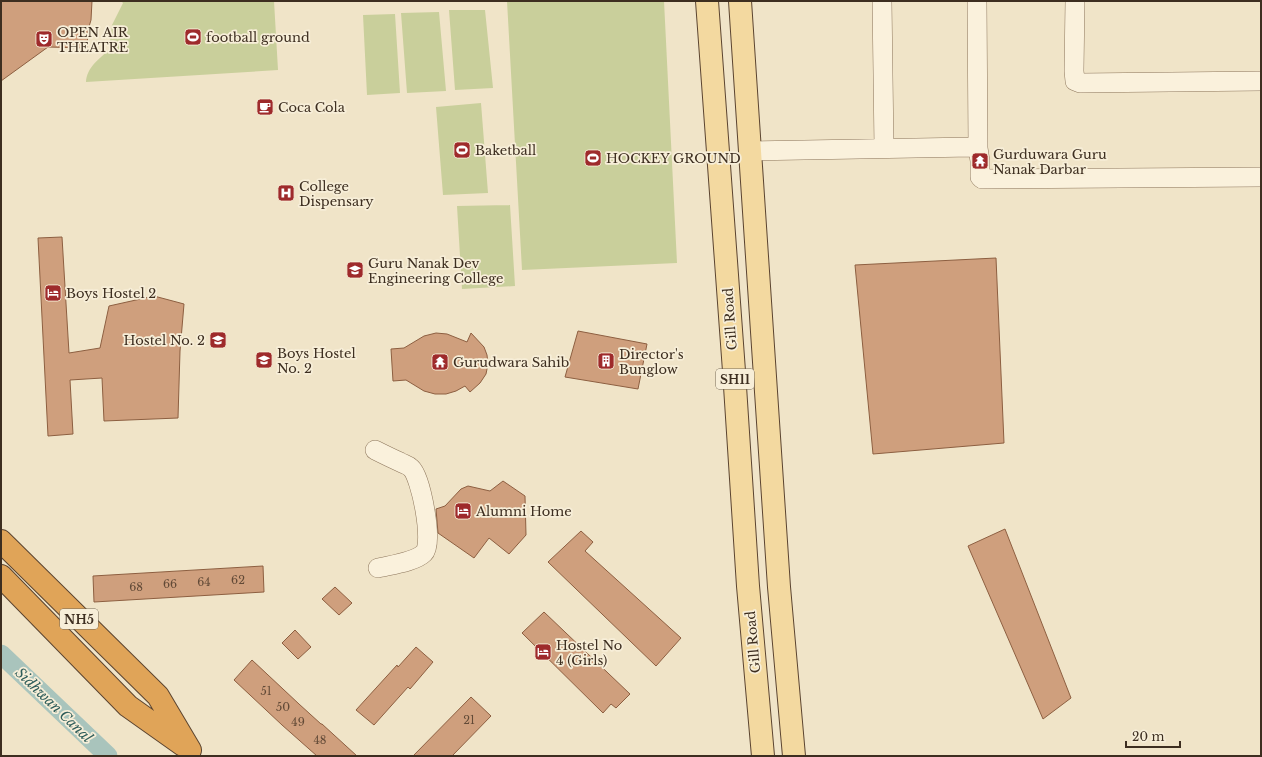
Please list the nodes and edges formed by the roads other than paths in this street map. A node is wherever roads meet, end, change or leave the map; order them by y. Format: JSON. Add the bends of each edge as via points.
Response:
{"nodes":[{"id":1,"x":707,"y":1,"type":"edge"},
{"id":2,"x":740,"y":1,"type":"edge"},
{"id":3,"x":882,"y":1,"type":"edge"},
{"id":4,"x":977,"y":1,"type":"edge"},
{"id":5,"x":1075,"y":1,"type":"edge"},
{"id":6,"x":1261,"y":81,"type":"edge"},
{"id":7,"x":884,"y":148,"type":"junction"},
{"id":8,"x":978,"y":148,"type":"junction"},
{"id":9,"x":750,"y":151,"type":"junction"},
{"id":10,"x":1261,"y":177,"type":"edge"},
{"id":11,"x":375,"y":450,"type":"dead end"},
{"id":12,"x":1,"y":541,"type":"edge"},
{"id":13,"x":378,"y":568,"type":"dead end"},
{"id":14,"x":1,"y":576,"type":"edge"},
{"id":15,"x":194,"y":753,"type":"edge"},
{"id":16,"x":763,"y":756,"type":"edge"},
{"id":17,"x":794,"y":756,"type":"edge"}],
"edges":[{"from":1,"to":16,"type":"main road","name":"Gill Road","number":"SH11","via":[[748,586]]},
{"from":2,"to":9,"type":"main road","number":"SH11"},
{"from":3,"to":7,"type":"street"},
{"from":4,"to":8,"type":"street"},
{"from":5,"to":6,"type":"street","via":[[1074,72],[1076,81],[1080,83]]},
{"from":7,"to":8,"type":"street"},
{"from":7,"to":9,"type":"street"},
{"from":8,"to":10,"type":"street","via":[[979,173],[982,179]]},
{"from":9,"to":17,"type":"main road","number":"SH11","via":[[779,587]]},
{"from":11,"to":13,"type":"street","via":[[411,468],[422,494],[428,537],[428,547],[423,555]]},
{"from":12,"to":15,"type":"highway","number":"NH5","via":[[158,696]]},
{"from":14,"to":15,"type":"highway","number":"NH5","via":[[128,706]]}]}
